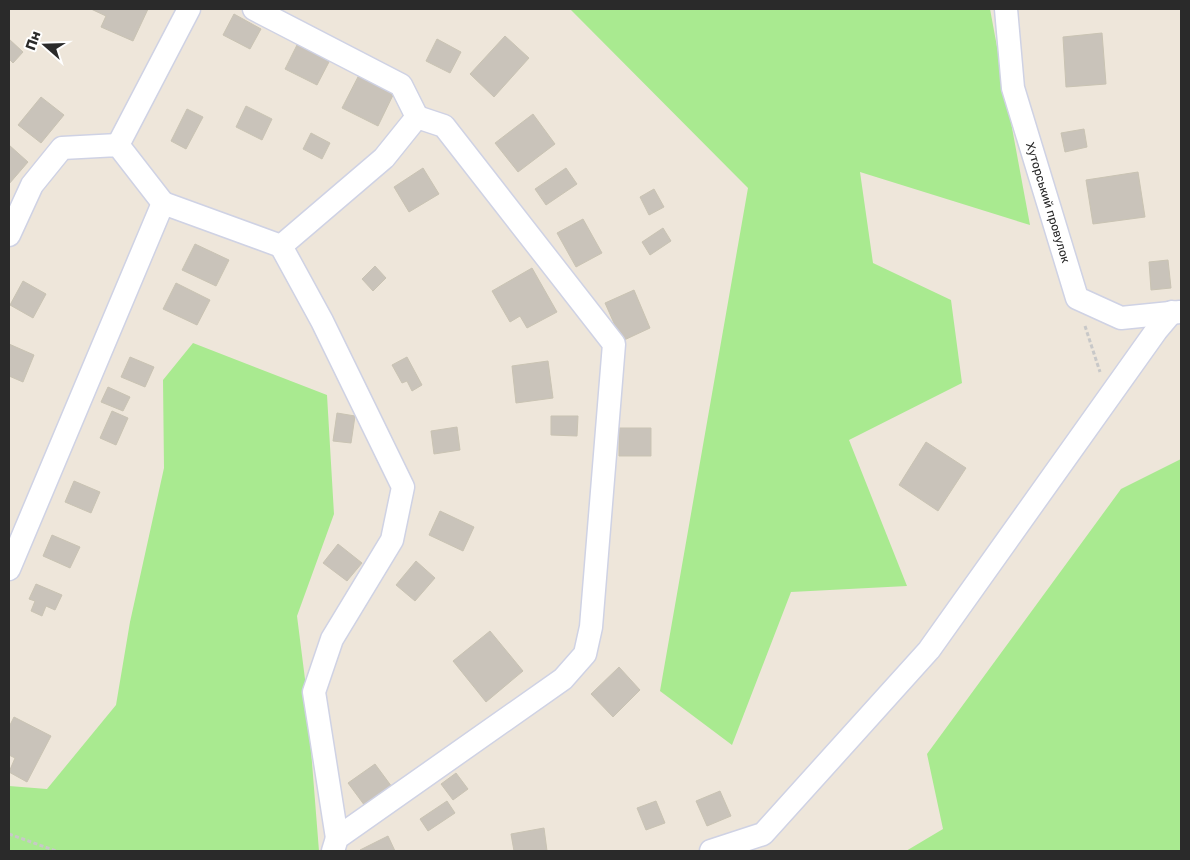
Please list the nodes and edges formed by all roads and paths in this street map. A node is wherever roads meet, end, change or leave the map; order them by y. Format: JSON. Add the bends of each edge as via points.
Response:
{"nodes":[{"id":1,"x":189,"y":9,"type":"edge"},
{"id":2,"x":254,"y":9,"type":"edge"},
{"id":3,"x":1006,"y":9,"type":"edge"},
{"id":4,"x":417,"y":117,"type":"junction"},
{"id":5,"x":118,"y":146,"type":"junction"},
{"id":6,"x":163,"y":202,"type":"junction"},
{"id":7,"x":9,"y":236,"type":"edge"},
{"id":8,"x":281,"y":246,"type":"junction"},
{"id":9,"x":1077,"y":298,"type":"junction"},
{"id":10,"x":1176,"y":312,"type":"edge"},
{"id":11,"x":1108,"y":399,"type":"junction"},
{"id":12,"x":9,"y":570,"type":"edge"},
{"id":13,"x":9,"y":834,"type":"edge"},
{"id":14,"x":335,"y":844,"type":"edge"},
{"id":15,"x":56,"y":851,"type":"edge"},
{"id":16,"x":711,"y":851,"type":"edge"}],
"edges":[{"from":1,"to":5,"type":"street"},
{"from":2,"to":4,"type":"street","via":[[401,86]]},
{"from":3,"to":9,"type":"street","name":"Хуторський провулок","via":[[1013,88]]},
{"from":4,"to":8,"type":"street","via":[[384,158]]},
{"from":4,"to":14,"type":"street","via":[[444,126],[614,344],[591,627],[585,654],[563,679]]},
{"from":5,"to":6,"type":"street"},
{"from":5,"to":7,"type":"street","via":[[62,148],[32,185]]},
{"from":6,"to":8,"type":"street"},
{"from":6,"to":12,"type":"street"},
{"from":8,"to":14,"type":"street","via":[[322,321],[403,487],[392,540],[332,638],[314,692]]},
{"from":9,"to":10,"type":"street","via":[[1121,318]]},
{"from":9,"to":11,"type":"path"},
{"from":10,"to":11,"type":"street","via":[[1156,331]]},
{"from":11,"to":16,"type":"street","via":[[929,650],[763,834]]},
{"from":13,"to":15,"type":"path"}]}
